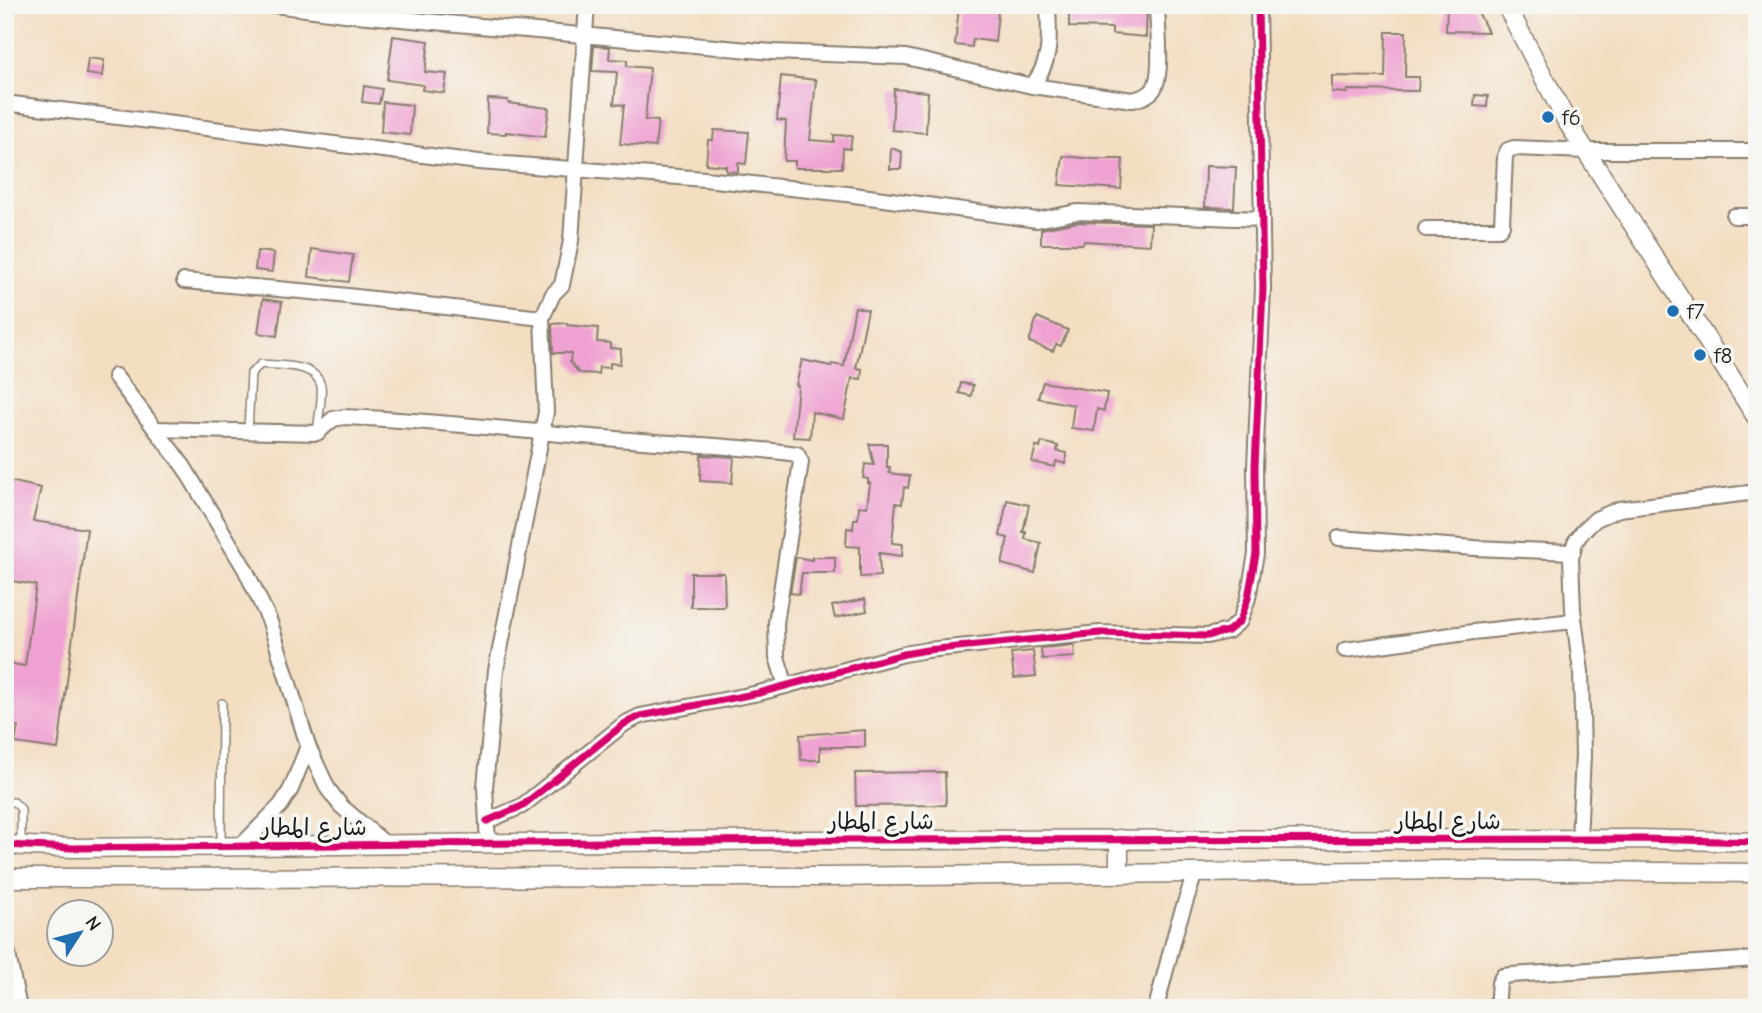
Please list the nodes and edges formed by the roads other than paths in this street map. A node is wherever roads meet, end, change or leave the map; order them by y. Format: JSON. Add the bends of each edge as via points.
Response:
{"nodes":[{"id":1,"x":275,"y":5,"type":"edge"},
{"id":2,"x":587,"y":5,"type":"edge"},
{"id":3,"x":1048,"y":5,"type":"edge"},
{"id":4,"x":1157,"y":5,"type":"edge"},
{"id":5,"x":1258,"y":5,"type":"edge"},
{"id":6,"x":1506,"y":5,"type":"edge"},
{"id":7,"x":585,"y":34,"type":"junction"},
{"id":8,"x":1032,"y":86,"type":"junction"},
{"id":9,"x":5,"y":103,"type":"edge"},
{"id":10,"x":1757,"y":149,"type":"edge"},
{"id":11,"x":1585,"y":151,"type":"junction"},
{"id":12,"x":575,"y":168,"type":"junction"},
{"id":13,"x":1734,"y":216,"type":"dead end"},
{"id":14,"x":1757,"y":216,"type":"edge"},
{"id":15,"x":1262,"y":219,"type":"junction"},
{"id":16,"x":1426,"y":229,"type":"dead end"},
{"id":17,"x":184,"y":281,"type":"dead end"},
{"id":18,"x":541,"y":318,"type":"junction"},
{"id":19,"x":115,"y":376,"type":"dead end"},
{"id":20,"x":1757,"y":418,"type":"edge"},
{"id":21,"x":156,"y":429,"type":"junction"},
{"id":22,"x":248,"y":432,"type":"junction"},
{"id":23,"x":317,"y":433,"type":"junction"},
{"id":24,"x":542,"y":433,"type":"junction"},
{"id":25,"x":1757,"y":492,"type":"edge"},
{"id":26,"x":1339,"y":538,"type":"dead end"},
{"id":27,"x":1573,"y":552,"type":"junction"},
{"id":28,"x":1574,"y":621,"type":"junction"},
{"id":29,"x":1345,"y":650,"type":"dead end"},
{"id":30,"x":786,"y":686,"type":"junction"},
{"id":31,"x":222,"y":704,"type":"dead end"},
{"id":32,"x":308,"y":747,"type":"junction"},
{"id":33,"x":5,"y":802,"type":"edge"},
{"id":34,"x":487,"y":821,"type":"junction"},
{"id":35,"x":1119,"y":839,"type":"junction"},
{"id":36,"x":1579,"y":840,"type":"junction"},
{"id":37,"x":1757,"y":842,"type":"edge"},
{"id":38,"x":488,"y":844,"type":"junction"},
{"id":39,"x":13,"y":845,"type":"edge"},
{"id":40,"x":388,"y":846,"type":"junction"},
{"id":41,"x":221,"y":847,"type":"junction"},
{"id":42,"x":240,"y":847,"type":"junction"},
{"id":43,"x":1195,"y":873,"type":"junction"},
{"id":44,"x":1757,"y":873,"type":"edge"},
{"id":45,"x":1119,"y":874,"type":"junction"},
{"id":46,"x":5,"y":878,"type":"edge"},
{"id":47,"x":5,"y":940,"type":"edge"},
{"id":48,"x":1757,"y":959,"type":"edge"},
{"id":49,"x":19,"y":1008,"type":"edge"},
{"id":50,"x":1156,"y":1008,"type":"edge"},
{"id":51,"x":1497,"y":1008,"type":"edge"}],
"edges":[{"from":1,"to":7,"type":"street"},
{"from":2,"to":7,"type":"street"},
{"from":3,"to":8,"type":"street","via":[[1049,56]]},
{"from":4,"to":8,"type":"street","via":[[1158,75],[1147,95],[1133,100]]},
{"from":5,"to":15,"type":"street"},
{"from":6,"to":11,"type":"street"},
{"from":7,"to":8,"type":"street","via":[[773,52],[906,57]]},
{"from":7,"to":12,"type":"street"},
{"from":9,"to":12,"type":"street","via":[[478,162]]},
{"from":10,"to":11,"type":"street"},
{"from":11,"to":16,"type":"street","via":[[1508,150],[1503,225],[1499,229]]},
{"from":11,"to":20,"type":"street"},
{"from":12,"to":15,"type":"street","via":[[847,194],[1037,220],[1077,212]]},
{"from":12,"to":18,"type":"street","via":[[567,269]]},
{"from":13,"to":14,"type":"street"},
{"from":15,"to":30,"type":"street","via":[[1256,554],[1248,598],[1235,627],[1207,636],[1100,633],[927,650]]},
{"from":17,"to":18,"type":"street"},
{"from":18,"to":24,"type":"street","via":[[546,412]]},
{"from":19,"to":21,"type":"street"},
{"from":21,"to":22,"type":"street"},
{"from":21,"to":32,"type":"street","via":[[245,569],[270,622]]},
{"from":22,"to":23,"type":"street"},
{"from":22,"to":23,"type":"lane","via":[[251,373],[261,364],[309,370],[316,377],[321,386]]},
{"from":23,"to":24,"type":"street","via":[[338,416]]},
{"from":24,"to":30,"type":"street","via":[[737,447],[800,457],[776,623],[777,657]]},
{"from":24,"to":34,"type":"street","via":[[496,670],[485,787]]},
{"from":25,"to":27,"type":"street","via":[[1619,509],[1583,531]]},
{"from":26,"to":27,"type":"street"},
{"from":27,"to":28,"type":"street"},
{"from":28,"to":29,"type":"street"},
{"from":28,"to":36,"type":"street","via":[[1581,672],[1583,755]]},
{"from":30,"to":34,"type":"street","via":[[632,719],[522,806]]},
{"from":31,"to":41,"type":"lane"},
{"from":32,"to":40,"type":"street","via":[[341,806]]},
{"from":32,"to":42,"type":"street","via":[[286,797]]},
{"from":33,"to":39,"type":"lane","via":[[21,809]]},
{"from":34,"to":38,"type":"street"},
{"from":35,"to":36,"type":"street","name":"شارع المطار"},
{"from":35,"to":38,"type":"street","name":"شارع المطار"},
{"from":35,"to":45,"type":"street"},
{"from":36,"to":37,"type":"street","name":"شارع المطار"},
{"from":38,"to":40,"type":"street","name":"شارع المطار"},
{"from":39,"to":41,"type":"street","name":"شارع المطار"},
{"from":40,"to":42,"type":"street","name":"شارع المطار"},
{"from":41,"to":42,"type":"street","name":"شارع المطار"},
{"from":43,"to":44,"type":"street"},
{"from":43,"to":45,"type":"street"},
{"from":43,"to":50,"type":"street"},
{"from":45,"to":46,"type":"street"},
{"from":47,"to":49,"type":"street"},
{"from":48,"to":51,"type":"street","via":[[1503,976]]}]}
